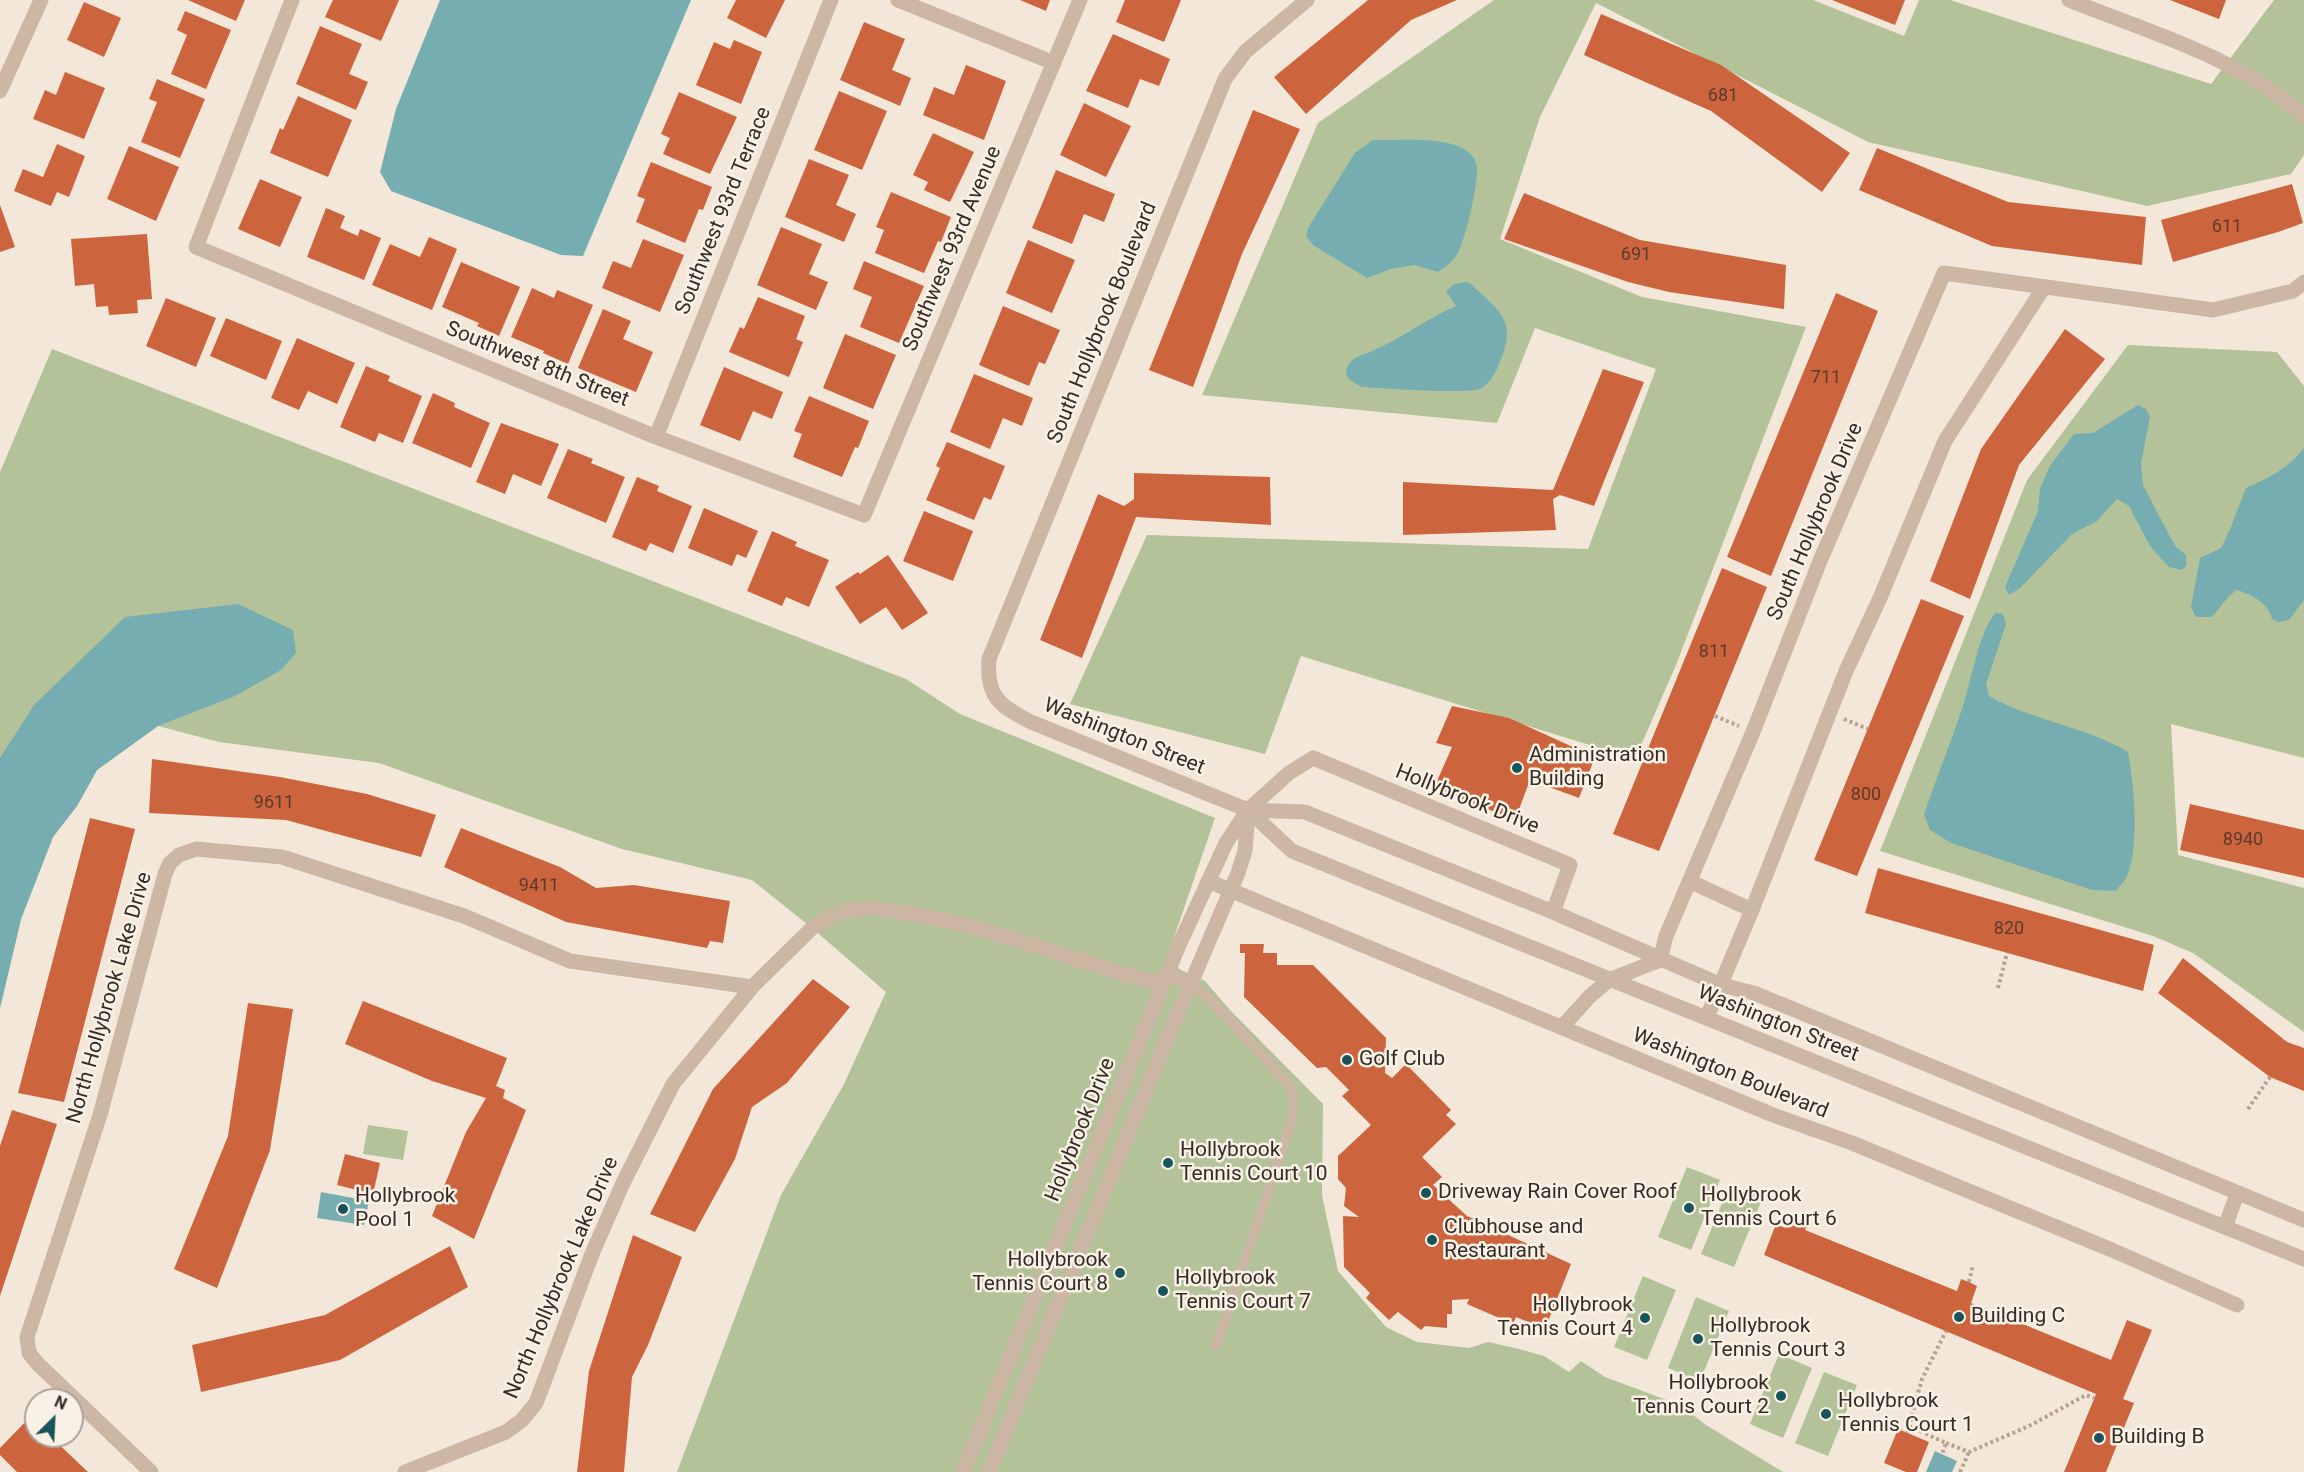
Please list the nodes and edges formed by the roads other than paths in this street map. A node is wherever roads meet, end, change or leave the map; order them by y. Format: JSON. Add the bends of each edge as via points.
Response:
{"nodes":[{"id":1,"x":41,"y":0,"type":"edge"},
{"id":2,"x":292,"y":0,"type":"edge"},
{"id":3,"x":831,"y":0,"type":"edge"},
{"id":4,"x":898,"y":0,"type":"edge"},
{"id":5,"x":1080,"y":0,"type":"edge"},
{"id":6,"x":1307,"y":0,"type":"edge"},
{"id":7,"x":2069,"y":0,"type":"edge"},
{"id":8,"x":1054,"y":63,"type":"junction"},
{"id":9,"x":0,"y":91,"type":"edge"},
{"id":10,"x":2304,"y":117,"type":"edge"},
{"id":11,"x":2304,"y":282,"type":"edge"},
{"id":12,"x":2044,"y":287,"type":"junction"},
{"id":13,"x":656,"y":437,"type":"junction"},
{"id":14,"x":864,"y":515,"type":"joint"},
{"id":15,"x":991,"y":691,"type":"joint"},
{"id":16,"x":1248,"y":810,"type":"junction"},
{"id":17,"x":1689,"y":880,"type":"junction"},
{"id":18,"x":1208,"y":881,"type":"junction"},
{"id":19,"x":1231,"y":890,"type":"junction"},
{"id":20,"x":1752,"y":910,"type":"junction"},
{"id":21,"x":1553,"y":912,"type":"junction"},
{"id":22,"x":1660,"y":960,"type":"junction"},
{"id":23,"x":1168,"y":974,"type":"junction"},
{"id":24,"x":1609,"y":980,"type":"junction"},
{"id":25,"x":1192,"y":984,"type":"junction"},
{"id":26,"x":1721,"y":985,"type":"junction"},
{"id":27,"x":752,"y":987,"type":"junction"},
{"id":28,"x":1707,"y":1017,"type":"junction"},
{"id":29,"x":1562,"y":1027,"type":"junction"},
{"id":30,"x":2237,"y":1194,"type":"junction"},
{"id":31,"x":2304,"y":1220,"type":"edge"},
{"id":32,"x":2225,"y":1227,"type":"junction"},
{"id":33,"x":2304,"y":1259,"type":"edge"},
{"id":34,"x":2237,"y":1305,"type":"dead end"},
{"id":35,"x":1216,"y":1346,"type":"dead end"},
{"id":36,"x":151,"y":1472,"type":"edge"},
{"id":37,"x":405,"y":1472,"type":"edge"},
{"id":38,"x":963,"y":1472,"type":"edge"},
{"id":39,"x":989,"y":1472,"type":"edge"}],
"edges":[{"from":1,"to":9,"type":"street"},
{"from":2,"to":13,"type":"street","name":"Southwest 8th Street","via":[[196,247]]},
{"from":3,"to":13,"type":"street","name":"Southwest 93rd Terrace"},
{"from":4,"to":8,"type":"street"},
{"from":5,"to":8,"type":"street","name":"Southwest 93rd Avenue"},
{"from":6,"to":15,"type":"street","name":"South Hollybrook Boulevard","via":[[1245,52],[1225,79],[989,659],[987,677]]},
{"from":7,"to":10,"type":"street","via":[[2228,64]]},
{"from":8,"to":14,"type":"street","name":"Southwest 93rd Avenue"},
{"from":11,"to":12,"type":"street","name":"South Hollybrook Drive","via":[[2293,291],[2213,310]]},
{"from":12,"to":17,"type":"street","name":"South Hollybrook Drive","via":[[1944,273]]},
{"from":12,"to":20,"type":"street","via":[[1945,441],[1830,712]]},
{"from":13,"to":14,"type":"street","name":"Southwest 8th Street"},
{"from":15,"to":16,"type":"street","name":"Washington Street","via":[[1002,705],[1030,722]]},
{"from":16,"to":18,"type":"street","name":"Hollybrook Drive"},
{"from":16,"to":19,"type":"street","via":[[1245,851]]},
{"from":16,"to":21,"type":"street","name":"Washington Street","via":[[1305,812]]},
{"from":16,"to":21,"type":"street","name":"Hollybrook Drive","via":[[1289,773],[1313,758],[1570,865]]},
{"from":16,"to":24,"type":"street","name":"Washington Street","via":[[1292,851]]},
{"from":17,"to":20,"type":"street"},
{"from":17,"to":22,"type":"street","name":"South Hollybrook Drive"},
{"from":18,"to":19,"type":"street","name":"Washington Boulevard"},
{"from":18,"to":23,"type":"street","name":"Hollybrook Drive"},
{"from":19,"to":25,"type":"street"},
{"from":19,"to":29,"type":"street","name":"Washington Boulevard"},
{"from":20,"to":26,"type":"street"},
{"from":21,"to":22,"type":"street","name":"Washington Street"},
{"from":22,"to":24,"type":"street"},
{"from":22,"to":26,"type":"street","name":"Washington Street"},
{"from":23,"to":25,"type":"street"},
{"from":23,"to":27,"type":"street","name":"North Hollybrook Lake Drive","via":[[1146,981],[957,923],[874,908],[850,910],[812,928]]},
{"from":23,"to":38,"type":"street","name":"Hollybrook Drive"},
{"from":24,"to":28,"type":"street","name":"Washington Street"},
{"from":24,"to":29,"type":"street"},
{"from":25,"to":35,"type":"lane","via":[[1287,1082],[1294,1093],[1295,1106]]},
{"from":25,"to":39,"type":"street"},
{"from":26,"to":28,"type":"street"},
{"from":26,"to":30,"type":"street","name":"Washington Street","via":[[1754,993]]},
{"from":27,"to":36,"type":"street","name":"North Hollybrook Lake Drive","via":[[570,961],[464,916],[282,857],[196,849],[170,863],[100,1115],[27,1337],[29,1353],[38,1364]]},
{"from":27,"to":37,"type":"street","name":"North Hollybrook Lake Drive","via":[[673,1084],[592,1254],[536,1404],[506,1432]]},
{"from":28,"to":32,"type":"street","name":"Washington Street"},
{"from":29,"to":34,"type":"street","name":"Washington Boulevard","via":[[2112,1250]]},
{"from":30,"to":31,"type":"street","name":"Washington Street"},
{"from":30,"to":32,"type":"street"},
{"from":32,"to":33,"type":"street","name":"Washington Street"}]}
